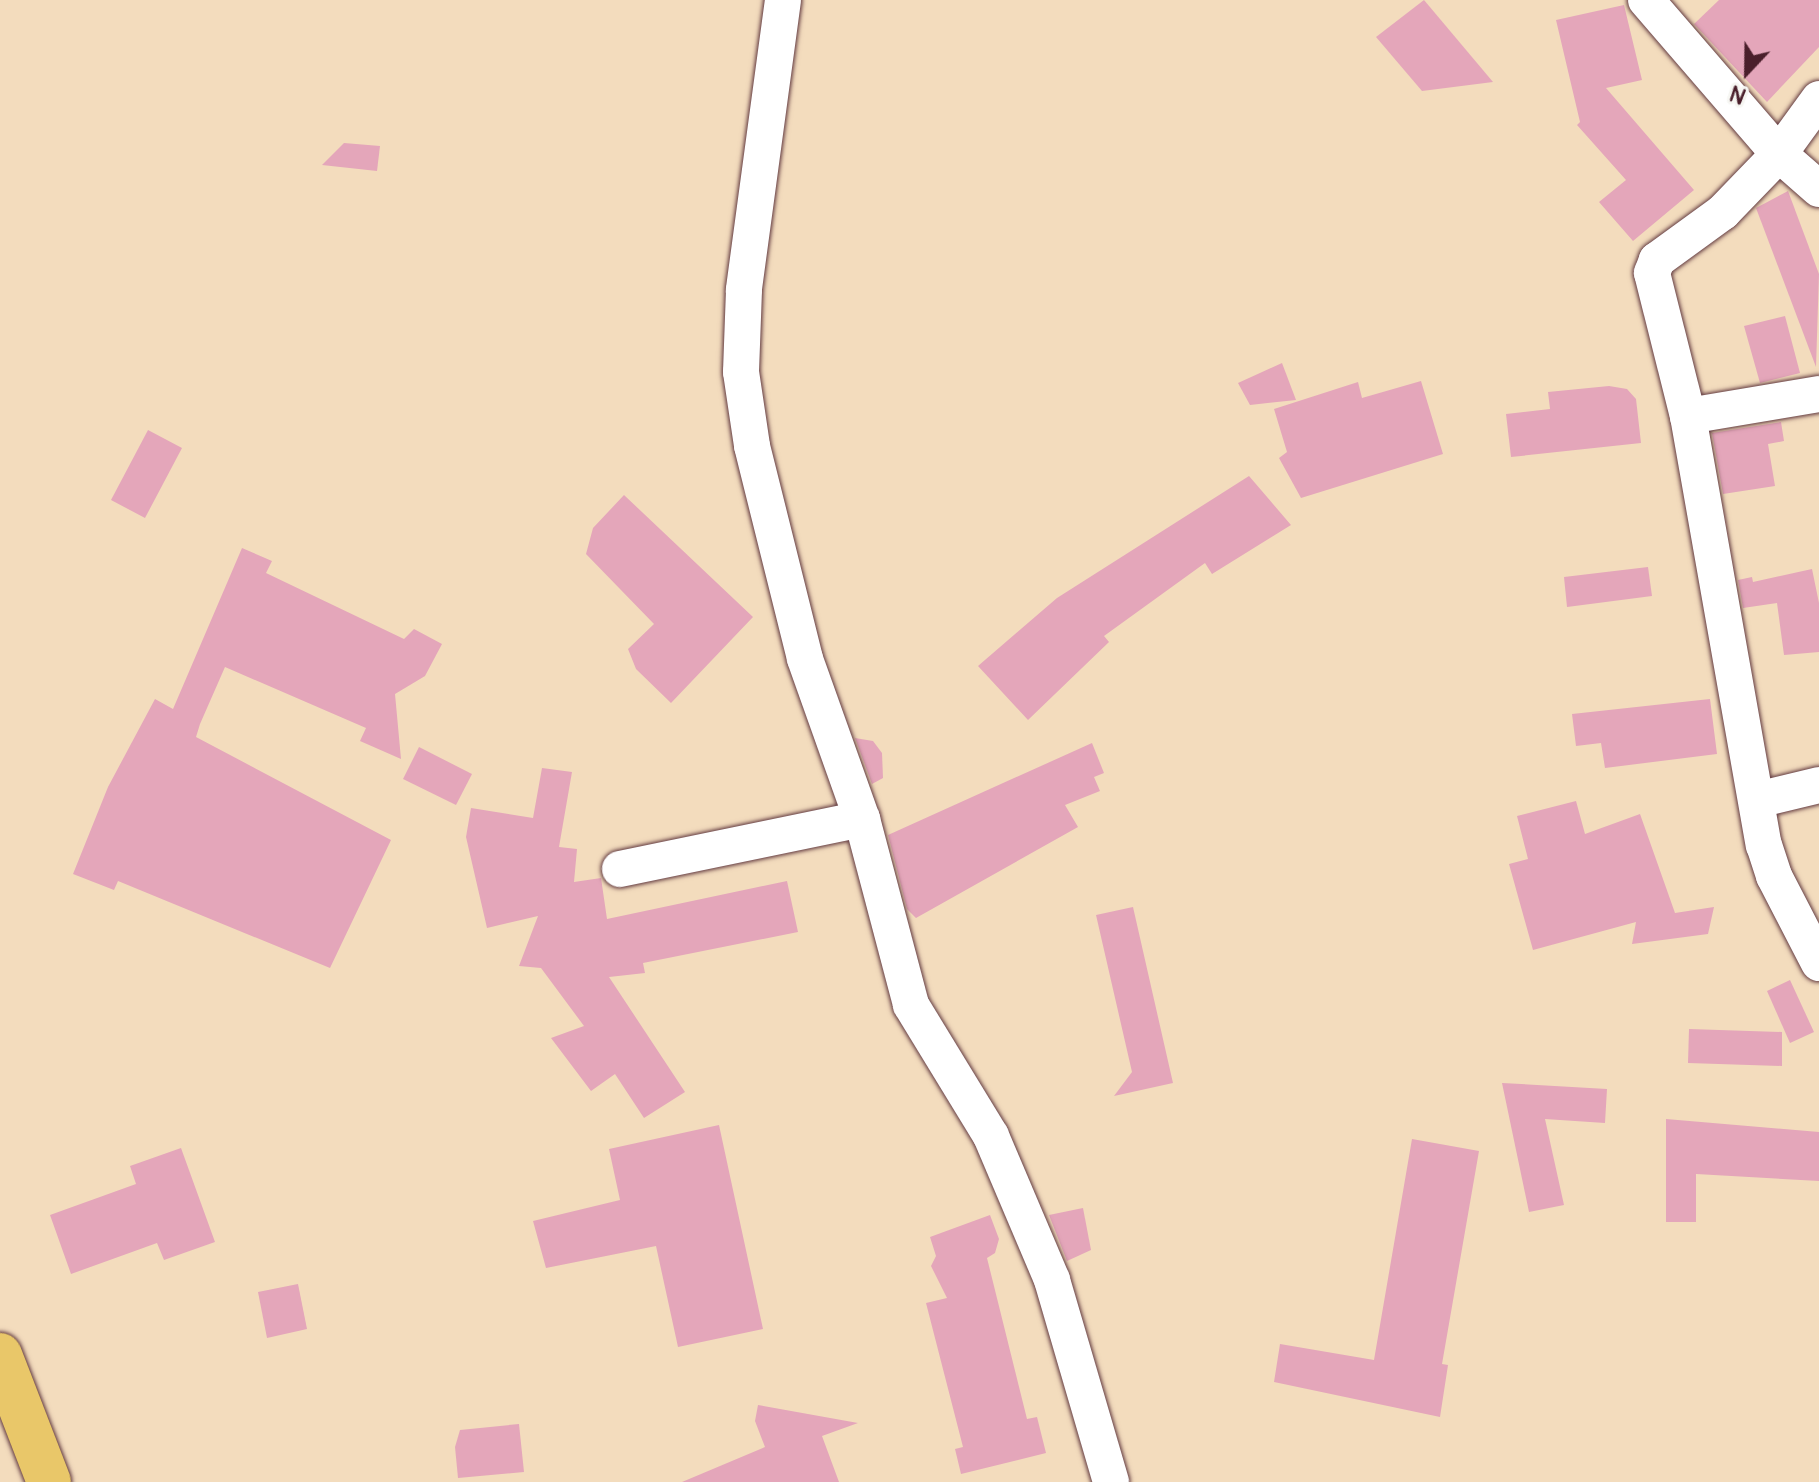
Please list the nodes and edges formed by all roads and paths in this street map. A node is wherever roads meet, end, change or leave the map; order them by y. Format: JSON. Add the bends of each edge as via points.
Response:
{"nodes":[{"id":1,"x":783,"y":0,"type":"edge"},
{"id":2,"x":1646,"y":0,"type":"edge"},
{"id":3,"x":1819,"y":99,"type":"edge"},
{"id":4,"x":1779,"y":154,"type":"junction"},
{"id":5,"x":1819,"y":189,"type":"edge"},
{"id":6,"x":1819,"y":394,"type":"edge"},
{"id":7,"x":1688,"y":416,"type":"junction"},
{"id":8,"x":1819,"y":785,"type":"edge"},
{"id":9,"x":1757,"y":800,"type":"junction"},
{"id":10,"x":862,"y":819,"type":"junction"},
{"id":11,"x":620,"y":869,"type":"dead end"},
{"id":12,"x":1819,"y":963,"type":"edge"},
{"id":13,"x":0,"y":1355,"type":"edge"},
{"id":14,"x":49,"y":1482,"type":"edge"},
{"id":15,"x":1111,"y":1482,"type":"edge"}],
"edges":[{"from":1,"to":10,"type":"street","via":[[744,290],[741,372],[752,446],[797,629]]},
{"from":2,"to":4,"type":"street"},
{"from":3,"to":4,"type":"street"},
{"from":4,"to":5,"type":"street"},
{"from":4,"to":7,"type":"street","via":[[1723,212],[1657,260],[1652,273]]},
{"from":6,"to":7,"type":"street"},
{"from":7,"to":9,"type":"street"},
{"from":8,"to":9,"type":"street"},
{"from":9,"to":12,"type":"street","via":[[1774,876]]},
{"from":10,"to":11,"type":"street"},
{"from":10,"to":15,"type":"street","via":[[911,1005],[931,1046],[991,1136],[1052,1280]]},
{"from":13,"to":14,"type":"main road"}]}
